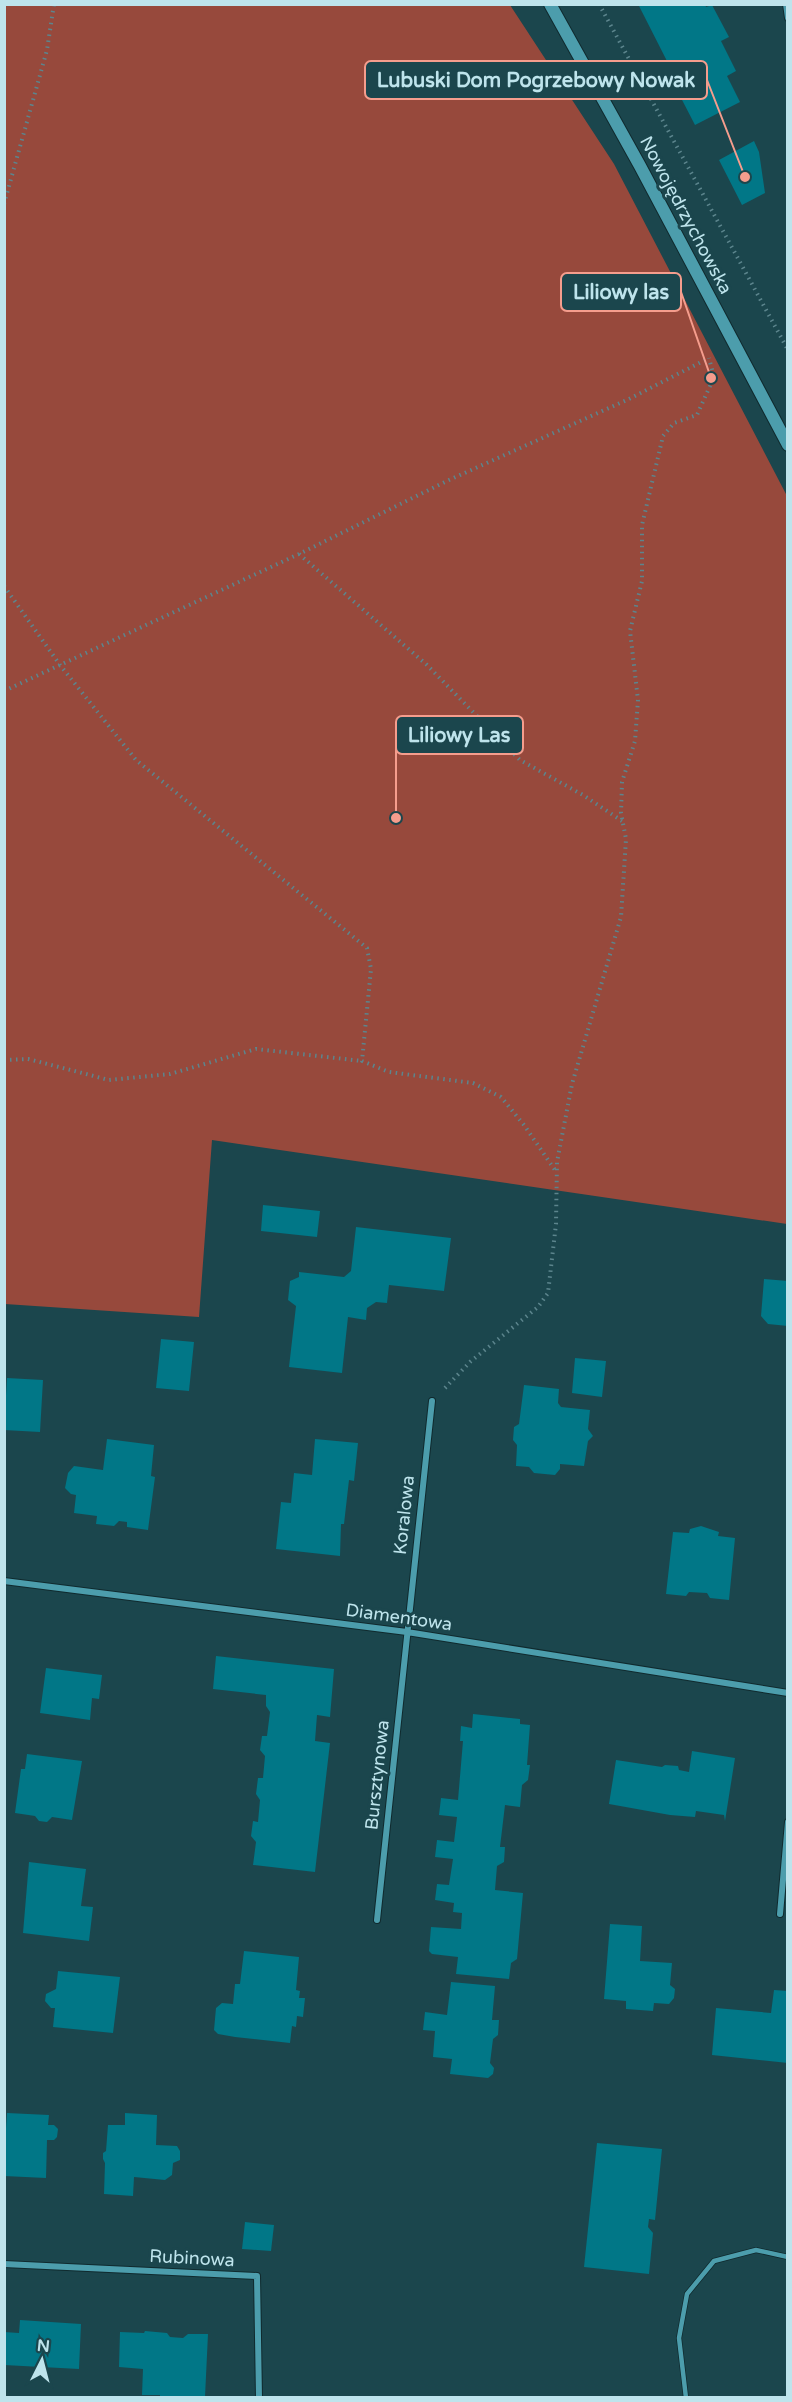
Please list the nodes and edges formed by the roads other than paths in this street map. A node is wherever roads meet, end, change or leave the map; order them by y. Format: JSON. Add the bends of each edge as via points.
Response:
{"nodes":[{"id":1,"x":550,"y":4,"type":"edge"},
{"id":2,"x":786,"y":4,"type":"edge"},
{"id":3,"x":788,"y":18,"type":"edge"},
{"id":4,"x":788,"y":445,"type":"edge"},
{"id":5,"x":432,"y":1401,"type":"road end"},
{"id":6,"x":4,"y":1581,"type":"edge"},
{"id":7,"x":407,"y":1632,"type":"junction"},
{"id":8,"x":788,"y":1693,"type":"edge"},
{"id":9,"x":788,"y":1822,"type":"edge"},
{"id":10,"x":780,"y":1914,"type":"dead end"},
{"id":11,"x":377,"y":1920,"type":"dead end"},
{"id":12,"x":788,"y":2257,"type":"edge"},
{"id":13,"x":4,"y":2264,"type":"edge"},
{"id":14,"x":259,"y":2397,"type":"edge"},
{"id":15,"x":686,"y":2397,"type":"edge"}],
"edges":[{"from":1,"to":4,"type":"street","name":"Nowojędrzychowska"},
{"from":2,"to":3,"type":"street"},
{"from":5,"to":7,"type":"street","name":"Koralowa"},
{"from":6,"to":7,"type":"street","name":"Diamentowa"},
{"from":7,"to":8,"type":"street","name":"Diamentowa"},
{"from":7,"to":11,"type":"street","name":"Bursztynowa"},
{"from":9,"to":10,"type":"street"},
{"from":12,"to":15,"type":"lane","via":[[756,2250],[714,2261],[687,2294],[679,2338]]},
{"from":13,"to":14,"type":"street","name":"Rubinowa","via":[[257,2276]]}]}
